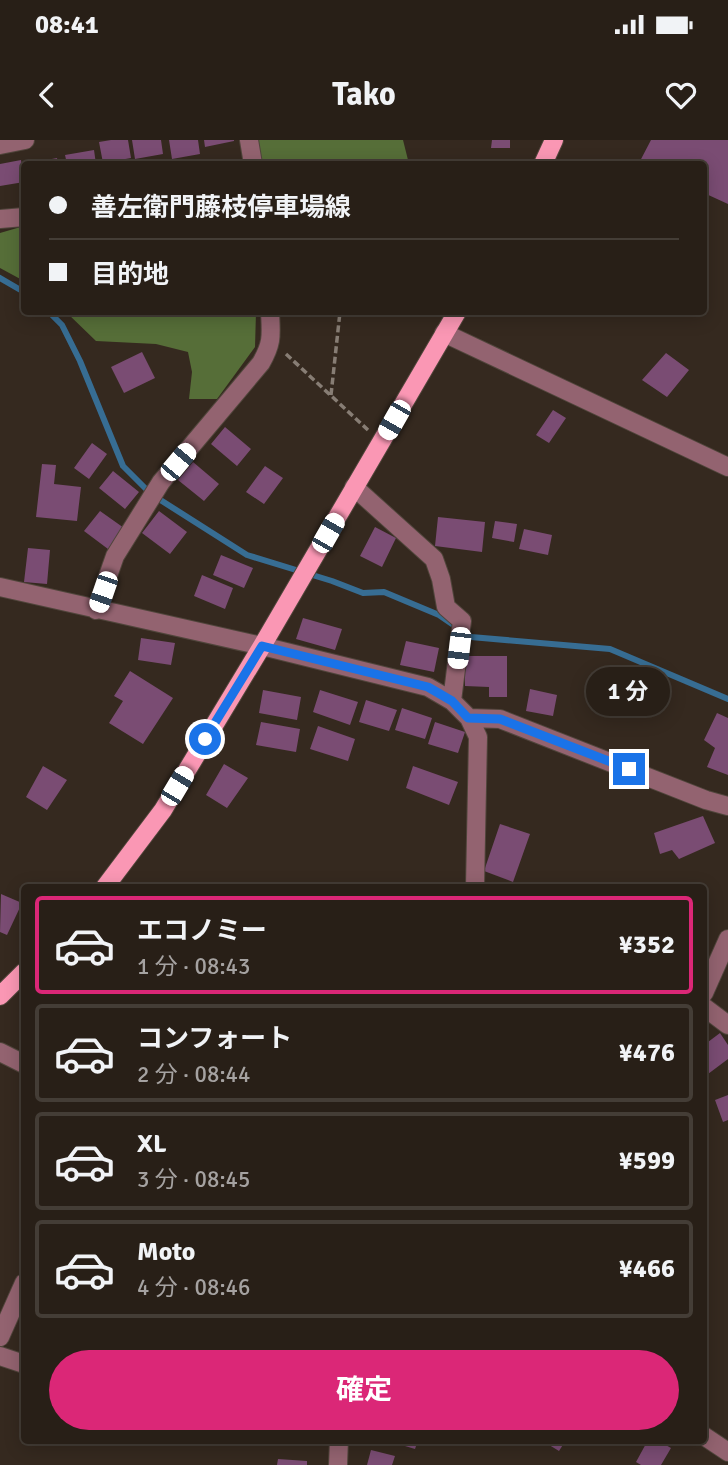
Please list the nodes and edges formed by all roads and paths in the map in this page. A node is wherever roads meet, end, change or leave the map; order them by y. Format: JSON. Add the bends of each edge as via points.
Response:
{"nodes":[{"id":1,"x":25,"y":140,"type":"edge"},
{"id":2,"x":249,"y":140,"type":"edge"},
{"id":3,"x":554,"y":140,"type":"edge"},
{"id":4,"x":3,"y":143,"type":"edge"},
{"id":5,"x":252,"y":161,"type":"edge"},
{"id":6,"x":544,"y":161,"type":"edge"},
{"id":7,"x":21,"y":216,"type":"edge"},
{"id":8,"x":0,"y":219,"type":"edge"},
{"id":9,"x":270,"y":315,"type":"edge"},
{"id":10,"x":340,"y":315,"type":"edge"},
{"id":11,"x":455,"y":315,"type":"edge"},
{"id":12,"x":444,"y":333,"type":"junction"},
{"id":13,"x":272,"y":341,"type":"junction"},
{"id":14,"x":331,"y":395,"type":"junction"},
{"id":15,"x":381,"y":442,"type":"junction"},
{"id":16,"x":728,"y":467,"type":"edge"},
{"id":17,"x":354,"y":487,"type":"junction"},
{"id":18,"x":0,"y":587,"type":"edge"},
{"id":19,"x":96,"y":610,"type":"junction"},
{"id":20,"x":262,"y":646,"type":"junction"},
{"id":21,"x":452,"y":701,"type":"junction"},
{"id":22,"x":468,"y":718,"type":"junction"},
{"id":23,"x":728,"y":806,"type":"edge"},
{"id":24,"x":106,"y":884,"type":"edge"},
{"id":25,"x":475,"y":884,"type":"edge"},
{"id":26,"x":728,"y":939,"type":"edge"},
{"id":27,"x":21,"y":975,"type":"edge"},
{"id":28,"x":707,"y":986,"type":"edge"},
{"id":29,"x":0,"y":996,"type":"edge"},
{"id":30,"x":707,"y":1009,"type":"edge"},
{"id":31,"x":728,"y":1024,"type":"edge"},
{"id":32,"x":0,"y":1052,"type":"edge"},
{"id":33,"x":21,"y":1062,"type":"edge"},
{"id":34,"x":21,"y":1290,"type":"edge"},
{"id":35,"x":0,"y":1337,"type":"edge"},
{"id":36,"x":0,"y":1356,"type":"edge"},
{"id":37,"x":21,"y":1363,"type":"edge"},
{"id":38,"x":707,"y":1438,"type":"edge"},
{"id":39,"x":338,"y":1444,"type":"edge"},
{"id":40,"x":728,"y":1452,"type":"edge"},
{"id":41,"x":338,"y":1465,"type":"edge"}],
"edges":[{"from":1,"to":4,"type":"street"},
{"from":2,"to":5,"type":"street"},
{"from":3,"to":6,"type":"main road"},
{"from":7,"to":8,"type":"street"},
{"from":9,"to":13,"type":"street"},
{"from":10,"to":14,"type":"path"},
{"from":11,"to":12,"type":"main road"},
{"from":12,"to":15,"type":"main road"},
{"from":12,"to":16,"type":"street"},
{"from":13,"to":14,"type":"path"},
{"from":13,"to":19,"type":"street","via":[[261,363],[161,482],[115,556]]},
{"from":14,"to":15,"type":"path"},
{"from":15,"to":17,"type":"main road"},
{"from":17,"to":20,"type":"main road"},
{"from":17,"to":21,"type":"street","via":[[433,559],[446,607],[462,621]]},
{"from":18,"to":19,"type":"street"},
{"from":19,"to":20,"type":"street"},
{"from":20,"to":21,"type":"street","via":[[428,687]]},
{"from":20,"to":24,"type":"main road","via":[[163,810]]},
{"from":21,"to":22,"type":"street"},
{"from":22,"to":23,"type":"street","via":[[500,719]]},
{"from":22,"to":25,"type":"street","via":[[478,737]]},
{"from":26,"to":28,"type":"street"},
{"from":27,"to":29,"type":"main road"},
{"from":30,"to":31,"type":"street"},
{"from":32,"to":33,"type":"street"},
{"from":34,"to":35,"type":"street"},
{"from":36,"to":37,"type":"street"},
{"from":38,"to":40,"type":"street"},
{"from":39,"to":41,"type":"street"}]}
